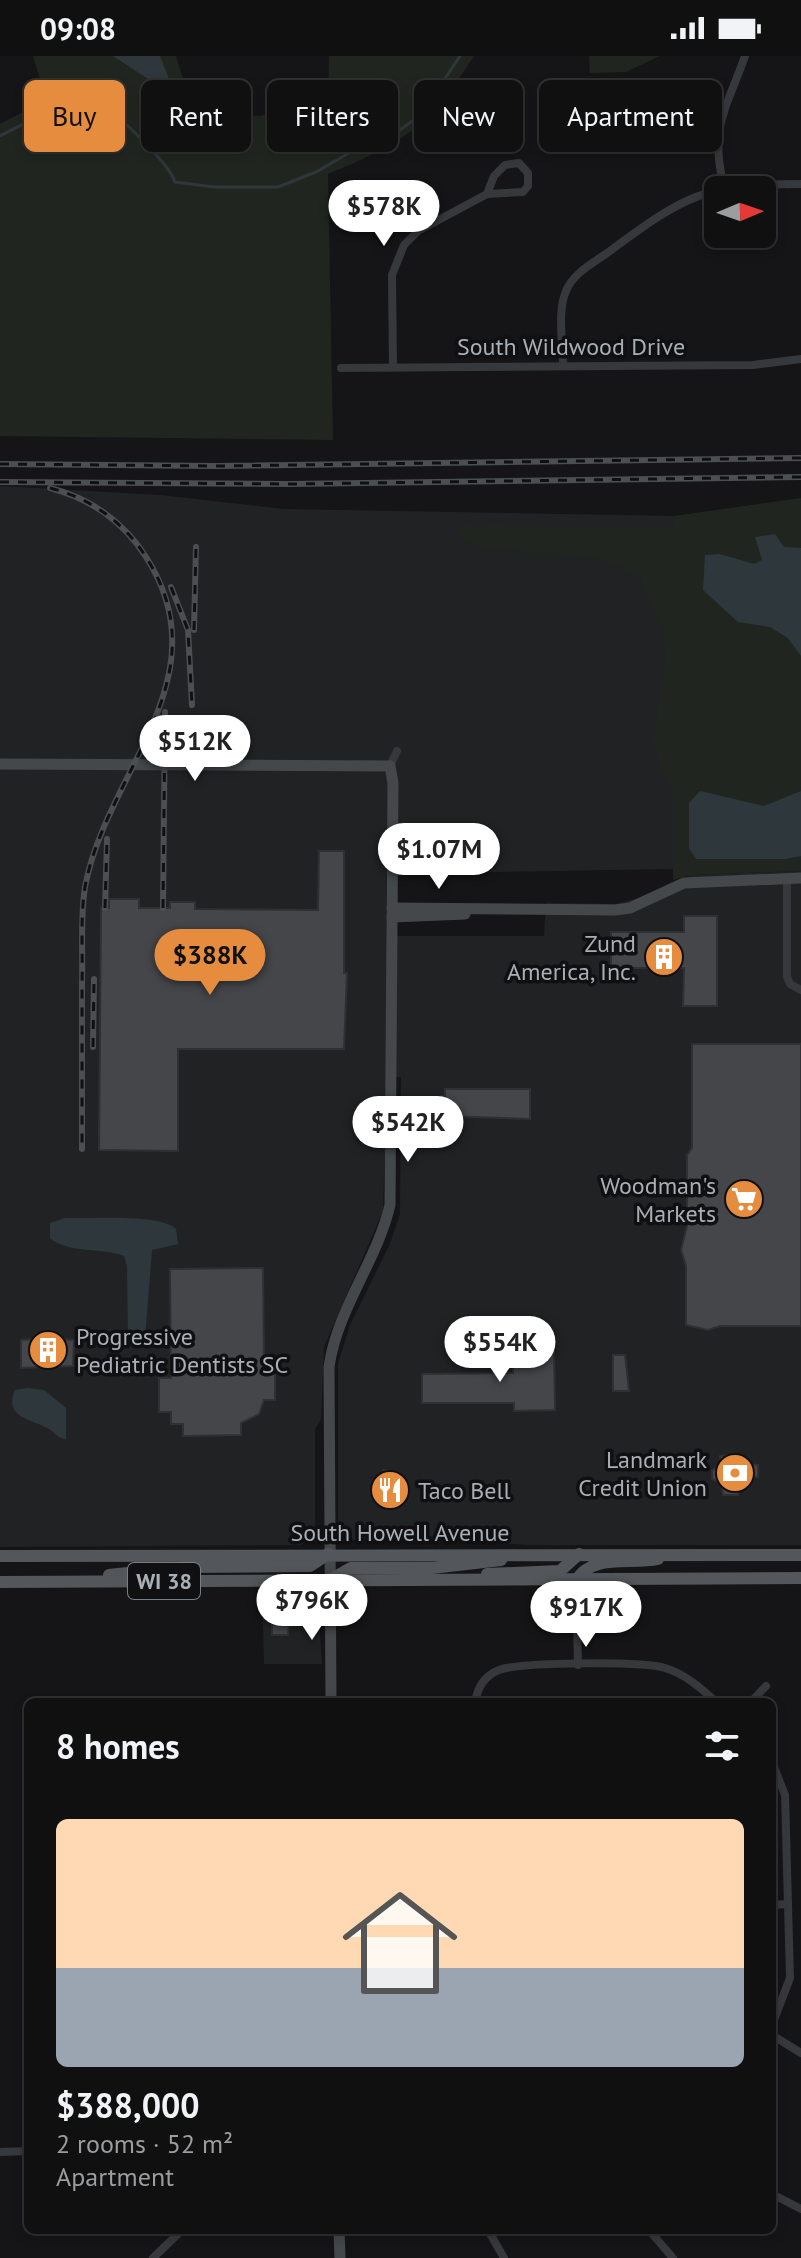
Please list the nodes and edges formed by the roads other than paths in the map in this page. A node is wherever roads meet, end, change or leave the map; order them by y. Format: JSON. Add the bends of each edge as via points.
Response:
{"nodes":[{"id":1,"x":745,"y":56,"type":"edge"},
{"id":2,"x":722,"y":176,"type":"edge"},
{"id":3,"x":801,"y":184,"type":"edge"},
{"id":4,"x":776,"y":185,"type":"edge"},
{"id":5,"x":487,"y":194,"type":"junction"},
{"id":6,"x":704,"y":194,"type":"edge"},
{"id":7,"x":801,"y":359,"type":"edge"},
{"id":8,"x":563,"y":364,"type":"junction"},
{"id":9,"x":393,"y":367,"type":"junction"},
{"id":10,"x":341,"y":368,"type":"dead end"},
{"id":11,"x":397,"y":751,"type":"dead end"},
{"id":12,"x":0,"y":764,"type":"edge"},
{"id":13,"x":390,"y":766,"type":"junction"},
{"id":14,"x":801,"y":878,"type":"edge"},
{"id":15,"x":787,"y":880,"type":"junction"},
{"id":16,"x":392,"y":913,"type":"junction"},
{"id":17,"x":801,"y":990,"type":"edge"},
{"id":18,"x":328,"y":1554,"type":"junction"},
{"id":19,"x":540,"y":1554,"type":"junction"},
{"id":20,"x":579,"y":1554,"type":"junction"},
{"id":21,"x":681,"y":1554,"type":"junction"},
{"id":22,"x":801,"y":1555,"type":"edge"},
{"id":23,"x":0,"y":1556,"type":"edge"},
{"id":24,"x":801,"y":1578,"type":"edge"},
{"id":25,"x":449,"y":1580,"type":"junction"},
{"id":26,"x":66,"y":1581,"type":"junction"},
{"id":27,"x":328,"y":1581,"type":"junction"},
{"id":28,"x":576,"y":1581,"type":"junction"},
{"id":29,"x":0,"y":1582,"type":"edge"},
{"id":30,"x":578,"y":1665,"type":"junction"},
{"id":31,"x":766,"y":1686,"type":"dead end"},
{"id":32,"x":331,"y":1698,"type":"edge"},
{"id":33,"x":476,"y":1698,"type":"edge"},
{"id":34,"x":711,"y":1698,"type":"edge"},
{"id":35,"x":755,"y":1698,"type":"edge"},
{"id":36,"x":776,"y":1772,"type":"edge"},
{"id":37,"x":788,"y":1904,"type":"junction"},
{"id":38,"x":776,"y":1905,"type":"edge"},
{"id":39,"x":776,"y":2015,"type":"edge"},
{"id":40,"x":776,"y":2037,"type":"edge"},
{"id":41,"x":801,"y":2053,"type":"edge"},
{"id":42,"x":24,"y":2151,"type":"edge"},
{"id":43,"x":0,"y":2152,"type":"edge"},
{"id":44,"x":776,"y":2196,"type":"edge"},
{"id":45,"x":801,"y":2209,"type":"edge"},
{"id":46,"x":178,"y":2234,"type":"edge"},
{"id":47,"x":339,"y":2234,"type":"edge"},
{"id":48,"x":490,"y":2234,"type":"edge"},
{"id":49,"x":652,"y":2234,"type":"edge"},
{"id":50,"x":153,"y":2258,"type":"edge"},
{"id":51,"x":340,"y":2258,"type":"edge"},
{"id":52,"x":504,"y":2258,"type":"edge"},
{"id":53,"x":673,"y":2258,"type":"edge"}],
"edges":[{"from":1,"to":2,"type":"street","via":[[717,128]]},
{"from":3,"to":4,"type":"street"},
{"from":5,"to":5,"type":"street","via":[[523,192],[528,173],[519,163],[505,165]]},
{"from":5,"to":9,"type":"street","via":[[418,231],[400,252],[392,275]]},
{"from":6,"to":8,"type":"street","via":[[672,206],[577,275],[562,307]]},
{"from":7,"to":8,"type":"street","name":"South Wildwood Drive","via":[[753,365]]},
{"from":8,"to":9,"type":"street","name":"South Wildwood Drive"},
{"from":9,"to":10,"type":"street","name":"South Wildwood Drive"},
{"from":11,"to":13,"type":"street"},
{"from":12,"to":13,"type":"street"},
{"from":13,"to":16,"type":"street"},
{"from":14,"to":15,"type":"street"},
{"from":15,"to":16,"type":"street","via":[[684,883],[615,910],[485,910],[454,917]]},
{"from":15,"to":17,"type":"street","via":[[787,977]]},
{"from":16,"to":18,"type":"street","via":[[390,1205],[331,1353]]},
{"from":18,"to":19,"type":"main road","name":"South Howell Avenue","number":"WI 38"},
{"from":18,"to":23,"type":"main road","name":"South Howell Avenue","number":"WI 38"},
{"from":18,"to":26,"type":"main road","via":[[310,1566],[185,1567]]},
{"from":18,"to":27,"type":"street"},
{"from":19,"to":20,"type":"main road","name":"South Howell Avenue","number":"WI 38"},
{"from":19,"to":27,"type":"main road","via":[[457,1566],[351,1568]]},
{"from":20,"to":21,"type":"main road","name":"South Howell Avenue","number":"WI 38"},
{"from":20,"to":25,"type":"main road","via":[[560,1571],[507,1571]]},
{"from":21,"to":22,"type":"main road","name":"South Howell Avenue","number":"WI 38"},
{"from":21,"to":28,"type":"main road","via":[[640,1563],[592,1563]]},
{"from":24,"to":28,"type":"main road","name":"South Howell Avenue","number":"WI 38"},
{"from":25,"to":27,"type":"main road","name":"South Howell Avenue","number":"WI 38"},
{"from":25,"to":28,"type":"main road","name":"South Howell Avenue","number":"WI 38"},
{"from":26,"to":27,"type":"main road","name":"South Howell Avenue","number":"WI 38"},
{"from":26,"to":29,"type":"main road","name":"South Howell Avenue","number":"WI 38"},
{"from":27,"to":32,"type":"street"},
{"from":28,"to":30,"type":"street"},
{"from":30,"to":33,"type":"street","via":[[501,1669],[480,1684]]},
{"from":30,"to":34,"type":"street","via":[[664,1667]]},
{"from":31,"to":35,"type":"street"},
{"from":36,"to":37,"type":"street","via":[[785,1795]]},
{"from":37,"to":38,"type":"street"},
{"from":37,"to":39,"type":"street","via":[[790,1978]]},
{"from":40,"to":41,"type":"street"},
{"from":42,"to":43,"type":"street"},
{"from":44,"to":45,"type":"street"},
{"from":46,"to":50,"type":"street"},
{"from":47,"to":51,"type":"street"},
{"from":48,"to":52,"type":"street"},
{"from":49,"to":53,"type":"street"}]}
